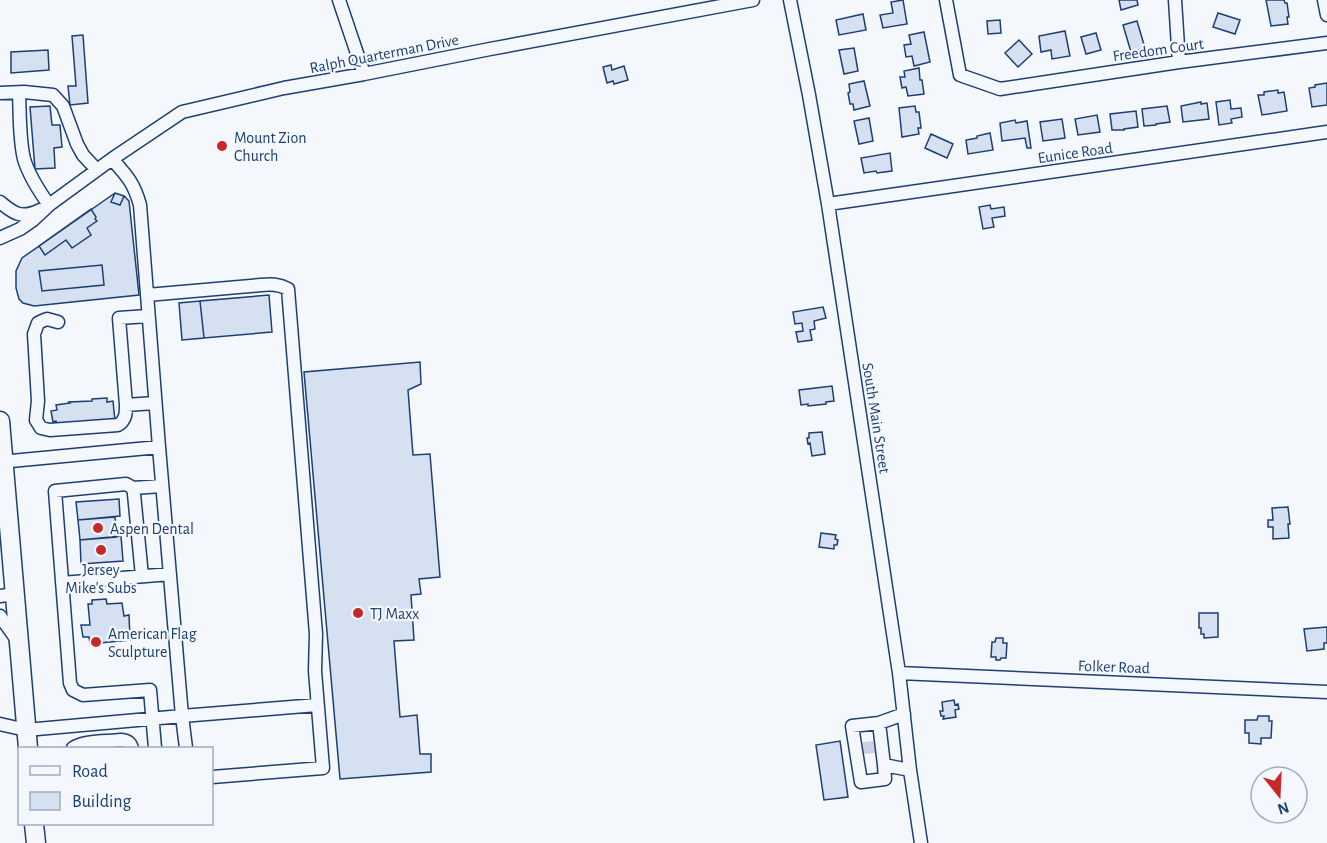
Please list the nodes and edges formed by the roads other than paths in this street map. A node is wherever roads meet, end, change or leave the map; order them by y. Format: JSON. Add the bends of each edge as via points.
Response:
{"nodes":[{"id":1,"x":339,"y":0,"type":"edge"},
{"id":2,"x":753,"y":0,"type":"edge"},
{"id":3,"x":790,"y":0,"type":"edge"},
{"id":4,"x":946,"y":0,"type":"edge"},
{"id":5,"x":1175,"y":0,"type":"edge"},
{"id":6,"x":1324,"y":0,"type":"edge"},
{"id":7,"x":729,"y":2,"type":"edge"},
{"id":8,"x":1327,"y":15,"type":"edge"},
{"id":9,"x":1327,"y":42,"type":"edge"},
{"id":10,"x":1179,"y":62,"type":"junction"},
{"id":11,"x":364,"y":74,"type":"junction"},
{"id":12,"x":0,"y":93,"type":"edge"},
{"id":13,"x":19,"y":93,"type":"junction"},
{"id":14,"x":1327,"y":132,"type":"edge"},
{"id":15,"x":112,"y":159,"type":"junction"},
{"id":16,"x":97,"y":170,"type":"junction"},
{"id":17,"x":0,"y":202,"type":"edge"},
{"id":18,"x":828,"y":204,"type":"junction"},
{"id":19,"x":49,"y":205,"type":"junction"},
{"id":20,"x":0,"y":238,"type":"edge"},
{"id":21,"x":147,"y":295,"type":"junction"},
{"id":22,"x":148,"y":316,"type":"junction"},
{"id":23,"x":58,"y":322,"type":"dead end"},
{"id":24,"x":155,"y":403,"type":"junction"},
{"id":25,"x":126,"y":405,"type":"junction"},
{"id":26,"x":0,"y":421,"type":"edge"},
{"id":27,"x":159,"y":447,"type":"junction"},
{"id":28,"x":2,"y":462,"type":"edge"},
{"id":29,"x":162,"y":486,"type":"junction"},
{"id":30,"x":133,"y":488,"type":"junction"},
{"id":31,"x":170,"y":574,"type":"junction"},
{"id":32,"x":142,"y":576,"type":"junction"},
{"id":33,"x":62,"y":583,"type":"junction"},
{"id":34,"x":7,"y":595,"type":"edge"},
{"id":35,"x":0,"y":616,"type":"edge"},
{"id":36,"x":19,"y":643,"type":"junction"},
{"id":37,"x":899,"y":673,"type":"junction"},
{"id":38,"x":1327,"y":692,"type":"edge"},
{"id":39,"x":317,"y":705,"type":"junction"},
{"id":40,"x":904,"y":714,"type":"junction"},
{"id":41,"x":182,"y":716,"type":"junction"},
{"id":42,"x":153,"y":718,"type":"junction"},
{"id":43,"x":879,"y":723,"type":"junction"},
{"id":44,"x":0,"y":724,"type":"edge"},
{"id":45,"x":26,"y":730,"type":"junction"},
{"id":46,"x":28,"y":747,"type":"edge"},
{"id":47,"x":74,"y":747,"type":"edge"},
{"id":48,"x":132,"y":747,"type":"edge"},
{"id":49,"x":155,"y":747,"type":"edge"},
{"id":50,"x":186,"y":747,"type":"edge"},
{"id":51,"x":869,"y":747,"type":"junction"},
{"id":52,"x":884,"y":765,"type":"junction"},
{"id":53,"x":910,"y":770,"type":"junction"},
{"id":54,"x":213,"y":777,"type":"edge"},
{"id":55,"x":34,"y":825,"type":"edge"},
{"id":56,"x":36,"y":843,"type":"edge"},
{"id":57,"x":921,"y":843,"type":"edge"}],
"edges":[{"from":1,"to":11,"type":"street"},
{"from":2,"to":7,"type":"street","name":"Ralph Quarterman Drive"},
{"from":3,"to":18,"type":"street","name":"South Main Street"},
{"from":4,"to":10,"type":"street","name":"Freedom Court","via":[[960,75],[1000,89]]},
{"from":5,"to":10,"type":"street"},
{"from":6,"to":8,"type":"street"},
{"from":7,"to":11,"type":"street","name":"Ralph Quarterman Drive"},
{"from":9,"to":10,"type":"street","name":"Freedom Court"},
{"from":11,"to":15,"type":"street","name":"Ralph Quarterman Drive","via":[[182,112]]},
{"from":12,"to":13,"type":"street"},
{"from":13,"to":16,"type":"street","via":[[53,95],[63,106],[83,155]]},
{"from":13,"to":19,"type":"street","via":[[25,161]]},
{"from":14,"to":18,"type":"street","name":"Eunice Road"},
{"from":15,"to":16,"type":"street","name":"Ralph Quarterman Drive"},
{"from":15,"to":21,"type":"street","via":[[134,186],[140,205]]},
{"from":16,"to":19,"type":"street","name":"Ralph Quarterman Drive"},
{"from":17,"to":19,"type":"street","name":"Ralph Quarterman Drive","via":[[14,213],[24,215]]},
{"from":18,"to":37,"type":"street","name":"South Main Street"},
{"from":19,"to":20,"type":"street","name":"Ralph Quarterman Drive","via":[[26,225]]},
{"from":21,"to":22,"type":"street"},
{"from":21,"to":39,"type":"street","via":[[267,284],[288,289],[316,634]]},
{"from":22,"to":24,"type":"street"},
{"from":22,"to":25,"type":"street","via":[[119,318]]},
{"from":23,"to":25,"type":"street","via":[[42,321],[34,334],[38,425],[50,430],[118,425],[124,419]]},
{"from":24,"to":25,"type":"street"},
{"from":24,"to":27,"type":"street"},
{"from":26,"to":28,"type":"highway"},
{"from":27,"to":28,"type":"street"},
{"from":27,"to":29,"type":"street"},
{"from":28,"to":34,"type":"highway"},
{"from":29,"to":30,"type":"street"},
{"from":29,"to":31,"type":"street"},
{"from":30,"to":32,"type":"street"},
{"from":30,"to":33,"type":"street","via":[[126,484],[55,491]]},
{"from":31,"to":32,"type":"street"},
{"from":31,"to":41,"type":"street"},
{"from":32,"to":33,"type":"street"},
{"from":33,"to":42,"type":"street","via":[[73,690],[83,696],[150,690]]},
{"from":34,"to":36,"type":"highway"},
{"from":35,"to":36,"type":"street"},
{"from":36,"to":45,"type":"highway"},
{"from":37,"to":38,"type":"street","name":"Folker Road"},
{"from":37,"to":40,"type":"street","name":"South Main Street"},
{"from":39,"to":41,"type":"street"},
{"from":39,"to":54,"type":"street","via":[[323,768]]},
{"from":40,"to":43,"type":"street"},
{"from":40,"to":53,"type":"street","name":"South Main Street"},
{"from":41,"to":42,"type":"street"},
{"from":41,"to":50,"type":"street"},
{"from":42,"to":45,"type":"street"},
{"from":42,"to":49,"type":"street"},
{"from":43,"to":51,"type":"street"},
{"from":43,"to":51,"type":"street","via":[[852,726]]},
{"from":44,"to":45,"type":"street"},
{"from":45,"to":46,"type":"highway"},
{"from":47,"to":48,"type":"street","via":[[121,740]]},
{"from":51,"to":52,"type":"street"},
{"from":51,"to":52,"type":"street","via":[[861,782],[885,779]]},
{"from":52,"to":53,"type":"street"},
{"from":53,"to":57,"type":"street","name":"South Main Street"},
{"from":55,"to":56,"type":"highway"}]}
